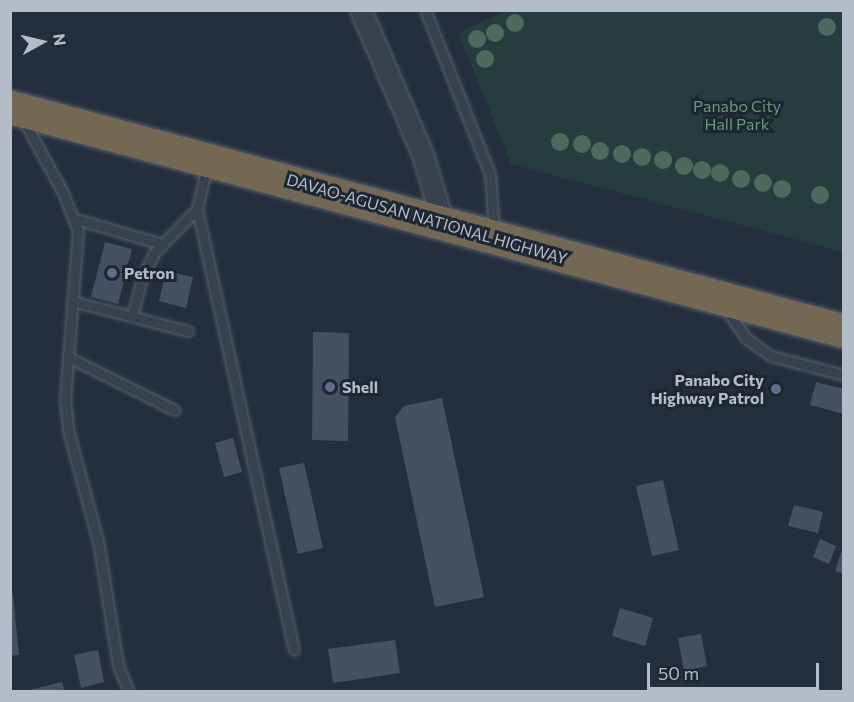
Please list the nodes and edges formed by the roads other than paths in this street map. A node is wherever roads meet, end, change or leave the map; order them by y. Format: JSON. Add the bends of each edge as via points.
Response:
{"nodes":[{"id":1,"x":361,"y":10,"type":"edge"},
{"id":2,"x":425,"y":10,"type":"edge"},
{"id":3,"x":14,"y":108,"type":"edge"},
{"id":4,"x":208,"y":158,"type":"junction"},
{"id":5,"x":197,"y":209,"type":"junction"},
{"id":6,"x":76,"y":219,"type":"junction"},
{"id":7,"x":444,"y":225,"type":"junction"},
{"id":8,"x":493,"y":238,"type":"junction"},
{"id":9,"x":162,"y":244,"type":"junction"},
{"id":10,"x":719,"y":298,"type":"junction"},
{"id":11,"x":72,"y":301,"type":"junction"},
{"id":12,"x":132,"y":316,"type":"junction"},
{"id":13,"x":188,"y":331,"type":"dead end"},
{"id":14,"x":843,"y":331,"type":"edge"},
{"id":15,"x":68,"y":357,"type":"junction"},
{"id":16,"x":843,"y":375,"type":"edge"},
{"id":17,"x":175,"y":410,"type":"dead end"},
{"id":18,"x":294,"y":649,"type":"dead end"},
{"id":19,"x":129,"y":692,"type":"edge"}],
"edges":[{"from":1,"to":7,"type":"street","via":[[423,156]]},
{"from":2,"to":8,"type":"lane","via":[[490,174]]},
{"from":3,"to":4,"type":"highway","name":"DAVAO-AGUSAN NATIONAL HIGHWAY"},
{"from":3,"to":6,"type":"lane"},
{"from":4,"to":5,"type":"lane"},
{"from":4,"to":7,"type":"highway","name":"DAVAO-AGUSAN NATIONAL HIGHWAY"},
{"from":5,"to":9,"type":"lane"},
{"from":5,"to":18,"type":"lane"},
{"from":6,"to":9,"type":"lane"},
{"from":6,"to":11,"type":"lane","via":[[79,243]]},
{"from":7,"to":8,"type":"highway","name":"DAVAO-AGUSAN NATIONAL HIGHWAY"},
{"from":8,"to":10,"type":"highway","name":"DAVAO-AGUSAN NATIONAL HIGHWAY"},
{"from":9,"to":12,"type":"lane","via":[[142,278]]},
{"from":10,"to":14,"type":"highway","name":"DAVAO-AGUSAN NATIONAL HIGHWAY"},
{"from":10,"to":16,"type":"lane","via":[[755,347],[771,356]]},
{"from":11,"to":12,"type":"lane"},
{"from":11,"to":15,"type":"lane"},
{"from":12,"to":13,"type":"lane"},
{"from":15,"to":17,"type":"lane"},
{"from":15,"to":19,"type":"lane","via":[[68,430],[98,541],[118,665]]}]}
